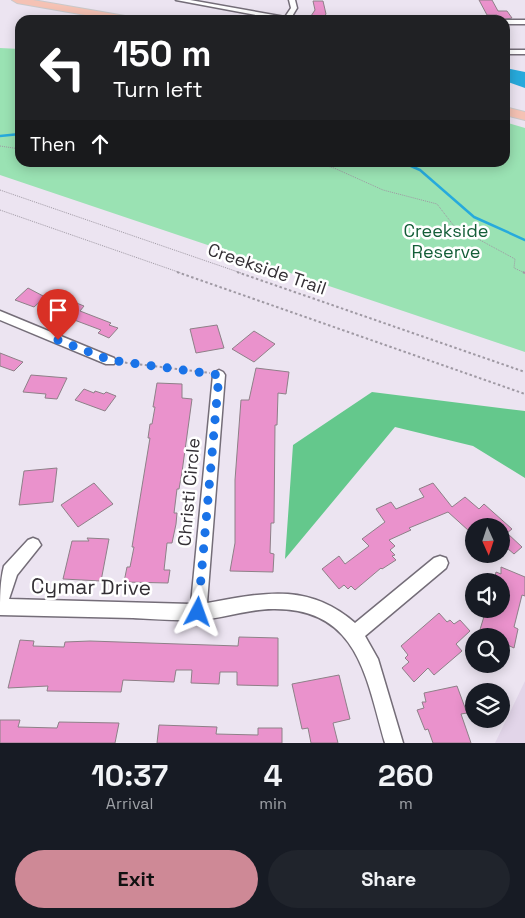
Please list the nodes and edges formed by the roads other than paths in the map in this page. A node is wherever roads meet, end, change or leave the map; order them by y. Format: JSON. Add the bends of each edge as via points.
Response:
{"nodes":[{"id":1,"x":17,"y":0,"type":"edge"},
{"id":2,"x":179,"y":0,"type":"edge"},
{"id":3,"x":292,"y":0,"type":"edge"},
{"id":4,"x":6,"y":4,"type":"dead end"},
{"id":5,"x":69,"y":15,"type":"edge"},
{"id":6,"x":102,"y":15,"type":"edge"},
{"id":7,"x":267,"y":15,"type":"edge"},
{"id":8,"x":292,"y":15,"type":"edge"},
{"id":9,"x":510,"y":22,"type":"edge"},
{"id":10,"x":525,"y":22,"type":"edge"},
{"id":11,"x":510,"y":52,"type":"edge"},
{"id":12,"x":525,"y":52,"type":"edge"},
{"id":13,"x":510,"y":102,"type":"edge"},
{"id":14,"x":510,"y":105,"type":"edge"},
{"id":15,"x":510,"y":111,"type":"edge"},
{"id":16,"x":524,"y":112,"type":"edge"},
{"id":17,"x":0,"y":314,"type":"edge"},
{"id":18,"x":110,"y":360,"type":"road end"},
{"id":19,"x":219,"y":375,"type":"road end"},
{"id":20,"x":33,"y":545,"type":"dead end"},
{"id":21,"x":440,"y":563,"type":"dead end"},
{"id":22,"x":0,"y":602,"type":"edge"},
{"id":23,"x":0,"y":607,"type":"edge"},
{"id":24,"x":198,"y":612,"type":"junction"},
{"id":25,"x":354,"y":634,"type":"junction"},
{"id":26,"x":394,"y":743,"type":"edge"}],
"edges":[{"from":1,"to":6,"type":"highway"},
{"from":2,"to":7,"type":"street"},
{"from":3,"to":8,"type":"street"},
{"from":4,"to":5,"type":"highway"},
{"from":9,"to":10,"type":"street"},
{"from":11,"to":12,"type":"street"},
{"from":13,"to":16,"type":"highway"},
{"from":14,"to":16,"type":"highway"},
{"from":15,"to":16,"type":"highway"},
{"from":17,"to":18,"type":"street"},
{"from":19,"to":24,"type":"street","name":"Christi Circle"},
{"from":20,"to":22,"type":"street","via":[[10,571]]},
{"from":21,"to":25,"type":"street"},
{"from":23,"to":24,"type":"street","name":"Cymar Drive"},
{"from":24,"to":25,"type":"street","name":"Cymar Drive","via":[[255,602],[305,604],[326,611]]},
{"from":25,"to":26,"type":"street","name":"Cymar Drive","via":[[368,659]]}]}
